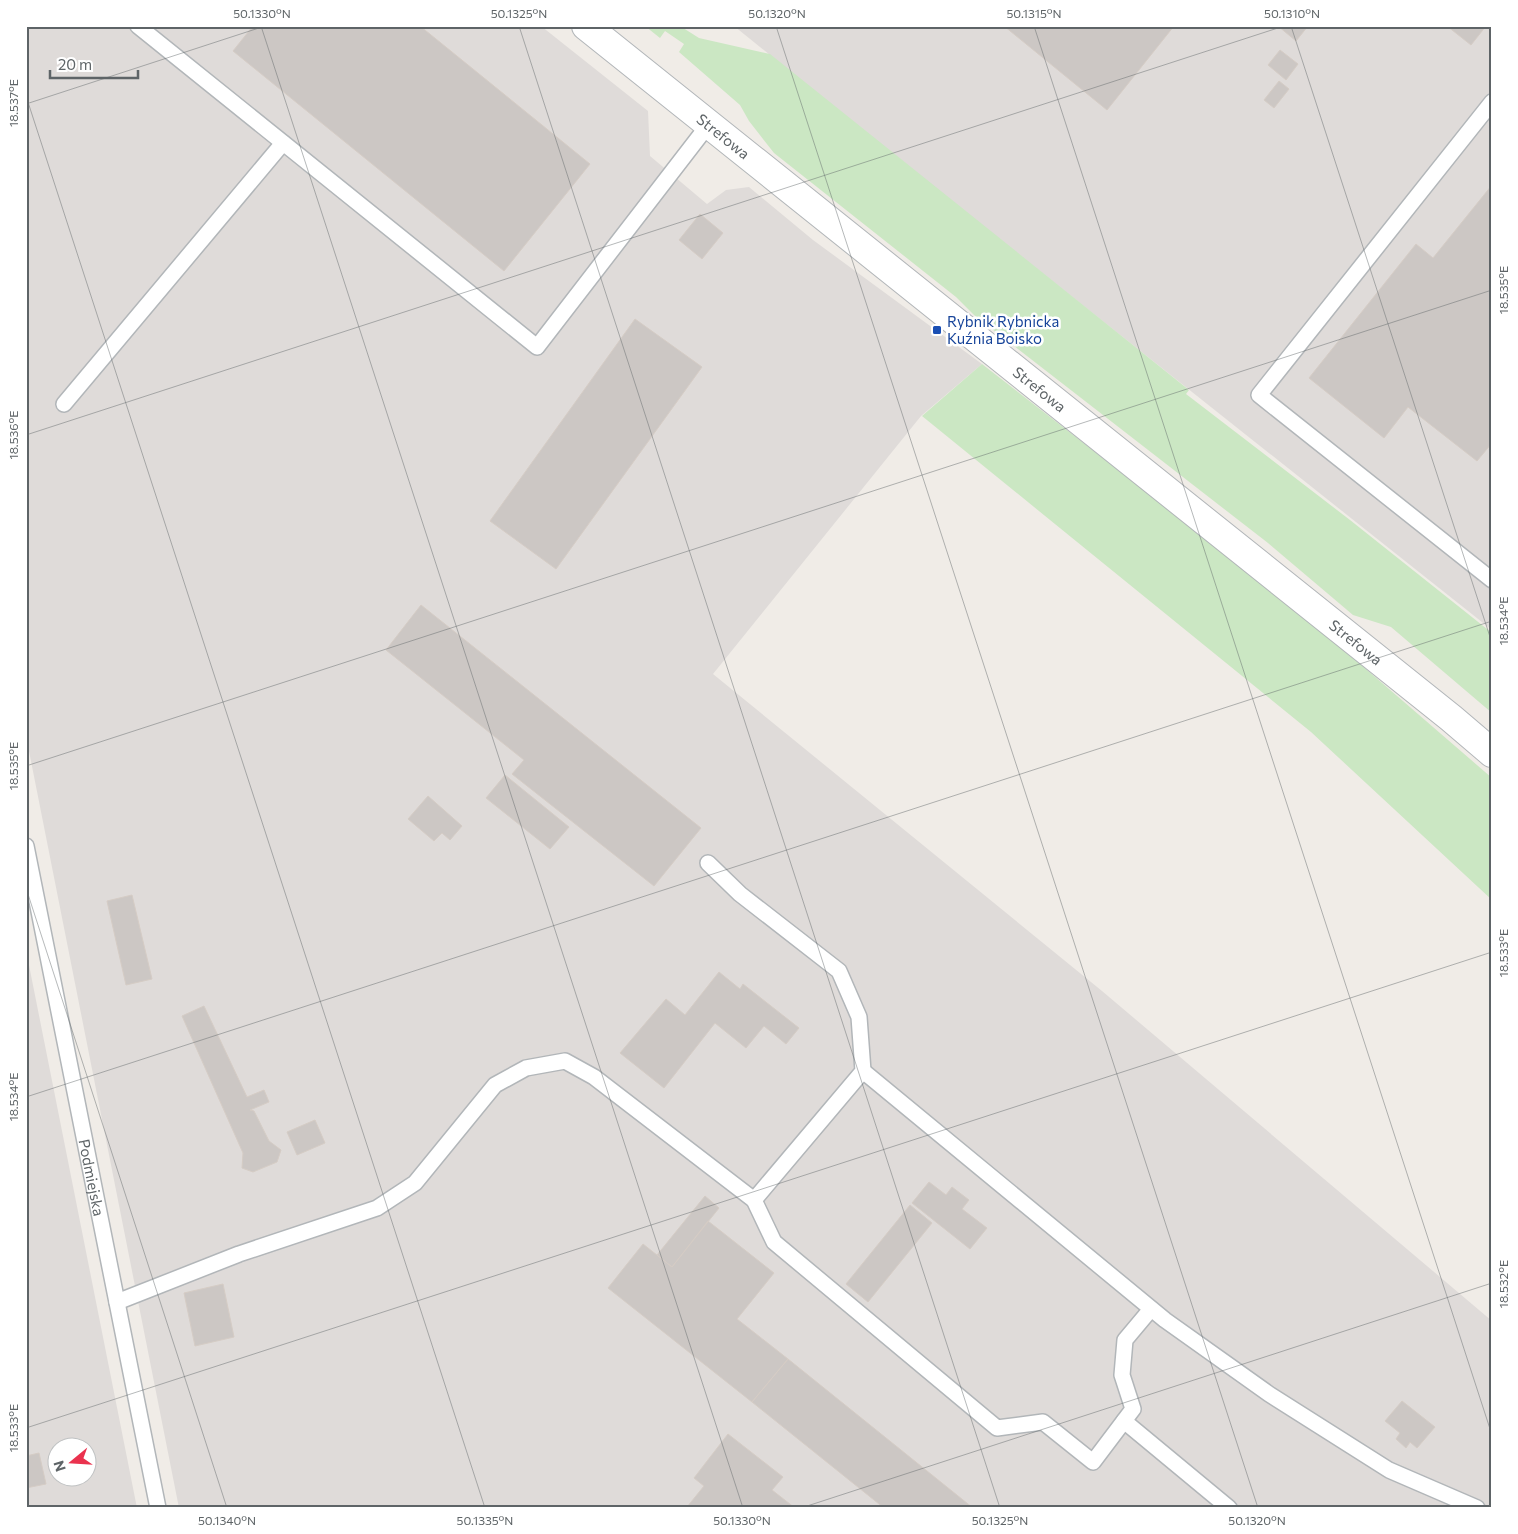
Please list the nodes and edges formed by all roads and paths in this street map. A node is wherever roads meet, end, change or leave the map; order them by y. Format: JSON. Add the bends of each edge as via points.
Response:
{"nodes":[{"id":1,"x":138,"y":26,"type":"edge"},
{"id":2,"x":586,"y":26,"type":"edge"},
{"id":3,"x":1492,"y":102,"type":"edge"},
{"id":4,"x":709,"y":124,"type":"junction"},
{"id":5,"x":283,"y":143,"type":"junction"},
{"id":6,"x":64,"y":404,"type":"dead end"},
{"id":7,"x":1492,"y":580,"type":"edge"},
{"id":8,"x":1492,"y":753,"type":"edge"},
{"id":9,"x":26,"y":846,"type":"edge"},
{"id":10,"x":708,"y":863,"type":"dead end"},
{"id":11,"x":863,"y":1071,"type":"junction"},
{"id":12,"x":754,"y":1200,"type":"junction"},
{"id":13,"x":117,"y":1302,"type":"junction"},
{"id":14,"x":1151,"y":1309,"type":"junction"},
{"id":15,"x":1124,"y":1421,"type":"junction"},
{"id":16,"x":158,"y":1508,"type":"edge"},
{"id":17,"x":1229,"y":1508,"type":"edge"},
{"id":18,"x":1477,"y":1508,"type":"edge"}],
"edges":[{"from":1,"to":5,"type":"lane"},
{"from":2,"to":4,"type":"street","name":"Strefowa"},
{"from":3,"to":7,"type":"lane","via":[[1259,395]]},
{"from":4,"to":5,"type":"lane","via":[[537,346]]},
{"from":4,"to":8,"type":"street","name":"Strefowa"},
{"from":5,"to":6,"type":"lane"},
{"from":9,"to":13,"type":"lane","name":"Podmiejska"},
{"from":10,"to":11,"type":"lane","via":[[740,894],[839,971],[859,1017]]},
{"from":11,"to":12,"type":"lane"},
{"from":11,"to":14,"type":"lane"},
{"from":12,"to":13,"type":"lane","via":[[594,1076],[565,1061],[526,1068],[495,1085],[416,1183],[377,1208],[239,1254]]},
{"from":12,"to":15,"type":"lane","via":[[774,1242],[997,1428],[1043,1422],[1093,1462]]},
{"from":13,"to":16,"type":"lane","name":"Podmiejska"},
{"from":14,"to":15,"type":"lane","via":[[1125,1340],[1122,1375],[1133,1409]]},
{"from":14,"to":18,"type":"lane","via":[[1269,1394],[1389,1470]]},
{"from":15,"to":17,"type":"lane"}]}
